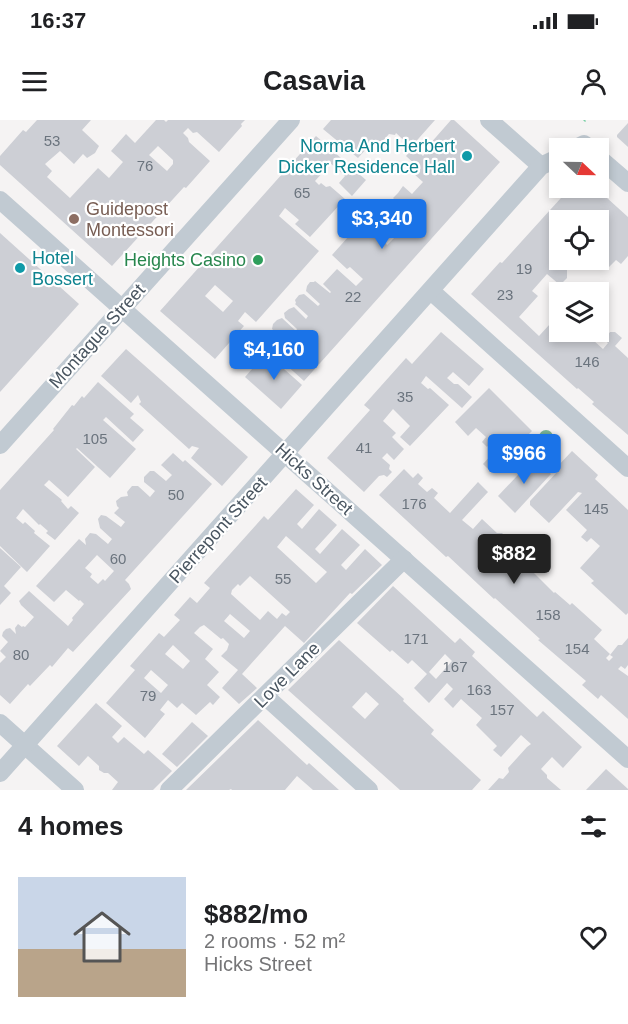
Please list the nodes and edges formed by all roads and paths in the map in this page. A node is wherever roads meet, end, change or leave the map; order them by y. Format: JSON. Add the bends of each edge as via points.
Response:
{"nodes":[{"id":1,"x":291,"y":120,"type":"edge"},
{"id":2,"x":489,"y":120,"type":"edge"},
{"id":3,"x":549,"y":162,"type":"edge"},
{"id":4,"x":541,"y":166,"type":"junction"},
{"id":5,"x":609,"y":167,"type":"edge"},
{"id":6,"x":628,"y":183,"type":"edge"},
{"id":7,"x":0,"y":200,"type":"edge"},
{"id":8,"x":431,"y":291,"type":"junction"},
{"id":9,"x":122,"y":308,"type":"junction"},
{"id":10,"x":0,"y":445,"type":"edge"},
{"id":11,"x":285,"y":454,"type":"junction"},
{"id":12,"x":628,"y":468,"type":"edge"},
{"id":13,"x":404,"y":559,"type":"junction"},
{"id":14,"x":265,"y":696,"type":"junction"},
{"id":15,"x":0,"y":723,"type":"edge"},
{"id":16,"x":25,"y":746,"type":"junction"},
{"id":17,"x":628,"y":759,"type":"edge"},
{"id":18,"x":0,"y":773,"type":"edge"},
{"id":19,"x":75,"y":790,"type":"edge"},
{"id":20,"x":170,"y":790,"type":"edge"},
{"id":21,"x":369,"y":790,"type":"edge"}],
"edges":[{"from":1,"to":9,"type":"street","name":"Montague Street"},
{"from":2,"to":4,"type":"street"},
{"from":3,"to":4,"type":"street","name":"Pierrepont Street"},
{"from":4,"to":8,"type":"street","name":"Pierrepont Street"},
{"from":5,"to":6,"type":"street"},
{"from":7,"to":9,"type":"street","name":"Hicks Street"},
{"from":8,"to":11,"type":"street","name":"Pierrepont Street"},
{"from":8,"to":12,"type":"street"},
{"from":9,"to":10,"type":"street","name":"Montague Street"},
{"from":9,"to":11,"type":"street","name":"Hicks Street"},
{"from":11,"to":13,"type":"street","name":"Hicks Street"},
{"from":11,"to":16,"type":"street","name":"Pierrepont Street"},
{"from":13,"to":14,"type":"street","name":"Love Lane"},
{"from":13,"to":17,"type":"street","name":"Hicks Street"},
{"from":14,"to":20,"type":"street","name":"Love Lane"},
{"from":14,"to":21,"type":"street"},
{"from":15,"to":16,"type":"street"},
{"from":16,"to":18,"type":"street","name":"Pierrepont Street"},
{"from":16,"to":19,"type":"street"}]}
